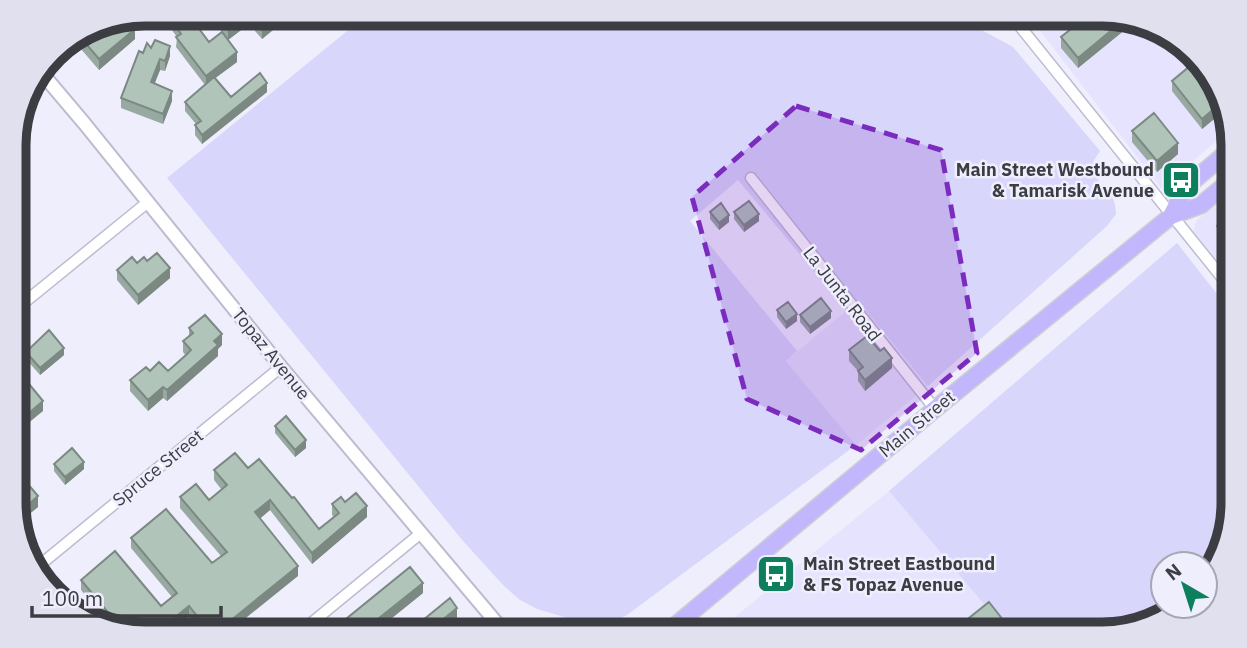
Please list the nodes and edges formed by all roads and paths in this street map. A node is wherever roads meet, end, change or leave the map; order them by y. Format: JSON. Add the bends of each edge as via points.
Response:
{"nodes":[{"id":1,"x":1020,"y":26,"type":"edge"},
{"id":2,"x":47,"y":79,"type":"edge"},
{"id":3,"x":1221,"y":157,"type":"edge"},
{"id":4,"x":751,"y":178,"type":"dead end"},
{"id":5,"x":1221,"y":188,"type":"edge"},
{"id":6,"x":148,"y":202,"type":"junction"},
{"id":7,"x":1171,"y":216,"type":"junction"},
{"id":8,"x":1221,"y":277,"type":"edge"},
{"id":9,"x":27,"y":301,"type":"edge"},
{"id":10,"x":281,"y":367,"type":"junction"},
{"id":11,"x":935,"y":409,"type":"junction"},
{"id":12,"x":421,"y":533,"type":"junction"},
{"id":13,"x":43,"y":563,"type":"edge"},
{"id":14,"x":680,"y":621,"type":"edge"},
{"id":15,"x":313,"y":622,"type":"edge"},
{"id":16,"x":496,"y":622,"type":"edge"}],
"edges":[{"from":1,"to":7,"type":"street"},
{"from":2,"to":6,"type":"street","name":"Topaz Avenue"},
{"from":3,"to":7,"type":"main road","name":"Main Street","via":[[1186,187]]},
{"from":4,"to":11,"type":"street","name":"La Junta Road"},
{"from":5,"to":7,"type":"main road","name":"Main Street","via":[[1200,205]]},
{"from":6,"to":9,"type":"street"},
{"from":6,"to":10,"type":"street","name":"Topaz Avenue"},
{"from":7,"to":8,"type":"street"},
{"from":7,"to":11,"type":"main road","name":"Main Street"},
{"from":10,"to":12,"type":"street","name":"Topaz Avenue"},
{"from":10,"to":13,"type":"street","name":"Spruce Street"},
{"from":11,"to":14,"type":"main road","name":"Main Street"},
{"from":12,"to":15,"type":"street"},
{"from":12,"to":16,"type":"street","name":"Topaz Avenue"}]}
